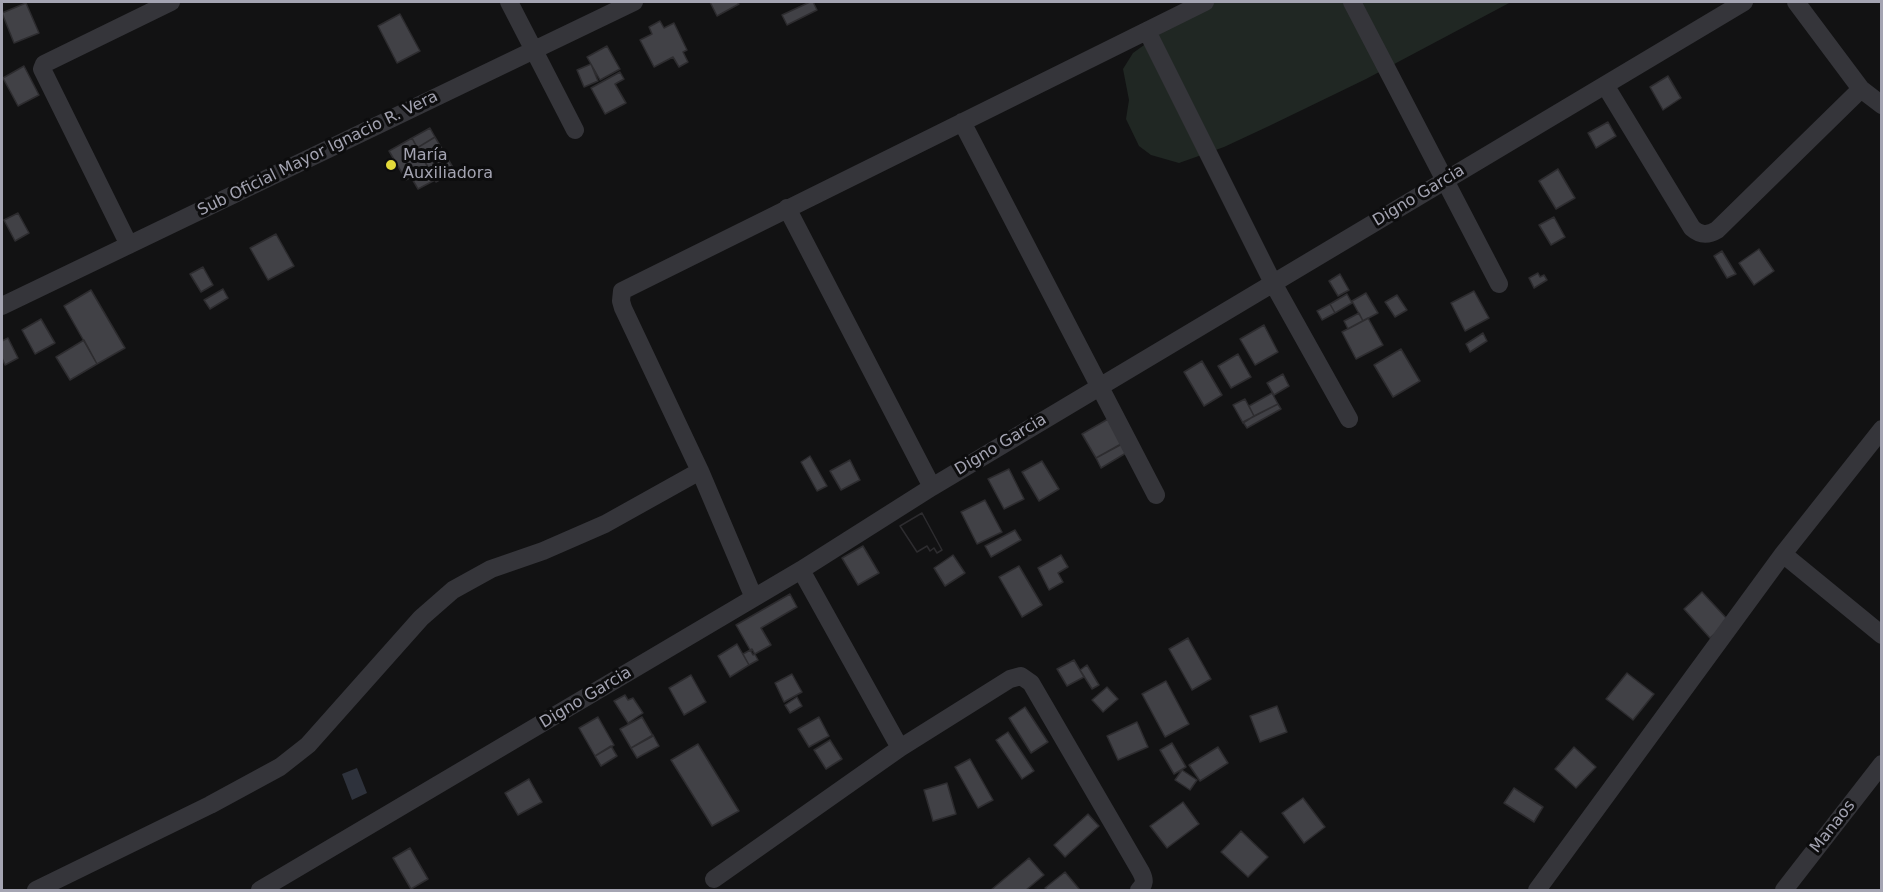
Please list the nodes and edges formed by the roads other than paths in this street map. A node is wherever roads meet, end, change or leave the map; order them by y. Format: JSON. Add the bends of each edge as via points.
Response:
{"nodes":[{"id":1,"x":171,"y":2,"type":"edge"},
{"id":2,"x":509,"y":2,"type":"edge"},
{"id":3,"x":634,"y":2,"type":"edge"},
{"id":4,"x":1205,"y":2,"type":"edge"},
{"id":5,"x":1352,"y":2,"type":"edge"},
{"id":6,"x":1744,"y":2,"type":"edge"},
{"id":7,"x":1796,"y":2,"type":"edge"},
{"id":8,"x":1724,"y":7,"type":"edge"},
{"id":9,"x":1147,"y":31,"type":"junction"},
{"id":10,"x":533,"y":50,"type":"junction"},
{"id":11,"x":1605,"y":84,"type":"junction"},
{"id":12,"x":1861,"y":90,"type":"junction"},
{"id":13,"x":1881,"y":105,"type":"edge"},
{"id":14,"x":962,"y":122,"type":"junction"},
{"id":15,"x":575,"y":130,"type":"dead end"},
{"id":16,"x":1446,"y":180,"type":"junction"},
{"id":17,"x":787,"y":208,"type":"junction"},
{"id":18,"x":129,"y":245,"type":"junction"},
{"id":19,"x":1273,"y":283,"type":"junction"},
{"id":20,"x":1498,"y":284,"type":"dead end"},
{"id":21,"x":2,"y":306,"type":"edge"},
{"id":22,"x":1100,"y":386,"type":"junction"},
{"id":23,"x":1349,"y":419,"type":"dead end"},
{"id":24,"x":1881,"y":429,"type":"edge"},
{"id":25,"x":700,"y":471,"type":"junction"},
{"id":26,"x":932,"y":487,"type":"junction"},
{"id":27,"x":1156,"y":495,"type":"dead end"},
{"id":28,"x":1783,"y":554,"type":"junction"},
{"id":29,"x":801,"y":570,"type":"junction"},
{"id":30,"x":754,"y":598,"type":"junction"},
{"id":31,"x":1881,"y":635,"type":"edge"},
{"id":32,"x":900,"y":748,"type":"junction"},
{"id":33,"x":1881,"y":764,"type":"edge"},
{"id":34,"x":714,"y":879,"type":"dead end"},
{"id":35,"x":36,"y":891,"type":"edge"},
{"id":36,"x":260,"y":891,"type":"edge"},
{"id":37,"x":1139,"y":891,"type":"edge"},
{"id":38,"x":1537,"y":891,"type":"edge"},
{"id":39,"x":1784,"y":891,"type":"edge"}],
"edges":[{"from":1,"to":18,"type":"street","via":[[44,64],[42,69]]},
{"from":2,"to":10,"type":"street"},
{"from":3,"to":10,"type":"street","name":"Sub Oficial Mayor Ignacio R. Vera"},
{"from":4,"to":9,"type":"street"},
{"from":5,"to":16,"type":"street"},
{"from":6,"to":8,"type":"street","name":"Digno Garcia"},
{"from":7,"to":12,"type":"street"},
{"from":8,"to":11,"type":"street","name":"Digno Garcia"},
{"from":9,"to":14,"type":"street"},
{"from":9,"to":19,"type":"street"},
{"from":10,"to":15,"type":"street"},
{"from":10,"to":18,"type":"street","name":"Sub Oficial Mayor Ignacio R. Vera"},
{"from":11,"to":12,"type":"street","via":[[1698,234],[1717,230]]},
{"from":11,"to":16,"type":"street","name":"Digno Garcia"},
{"from":12,"to":13,"type":"street"},
{"from":14,"to":17,"type":"street"},
{"from":14,"to":22,"type":"street"},
{"from":16,"to":19,"type":"street","name":"Digno Garcia"},
{"from":16,"to":20,"type":"street"},
{"from":17,"to":25,"type":"street","via":[[622,291],[623,308]]},
{"from":17,"to":26,"type":"street"},
{"from":18,"to":21,"type":"street","name":"Sub Oficial Mayor Ignacio R. Vera"},
{"from":19,"to":22,"type":"street","name":"Digno Garcia"},
{"from":19,"to":23,"type":"street"},
{"from":22,"to":26,"type":"street","name":"Digno Garcia"},
{"from":22,"to":27,"type":"street"},
{"from":24,"to":28,"type":"street"},
{"from":25,"to":30,"type":"street"},
{"from":25,"to":35,"type":"street","via":[[605,524],[491,569],[462,585],[421,618],[308,745],[280,767]]},
{"from":26,"to":29,"type":"street","name":"Digno Garcia"},
{"from":28,"to":31,"type":"street"},
{"from":28,"to":38,"type":"street"},
{"from":29,"to":30,"type":"street","name":"Digno Garcia"},
{"from":29,"to":32,"type":"street"},
{"from":30,"to":36,"type":"street","name":"Digno Garcia"},
{"from":32,"to":34,"type":"street"},
{"from":32,"to":37,"type":"street","via":[[1010,679],[1021,676],[1031,683],[1141,872],[1144,879]]},
{"from":33,"to":39,"type":"street","name":"Manaos"}]}
